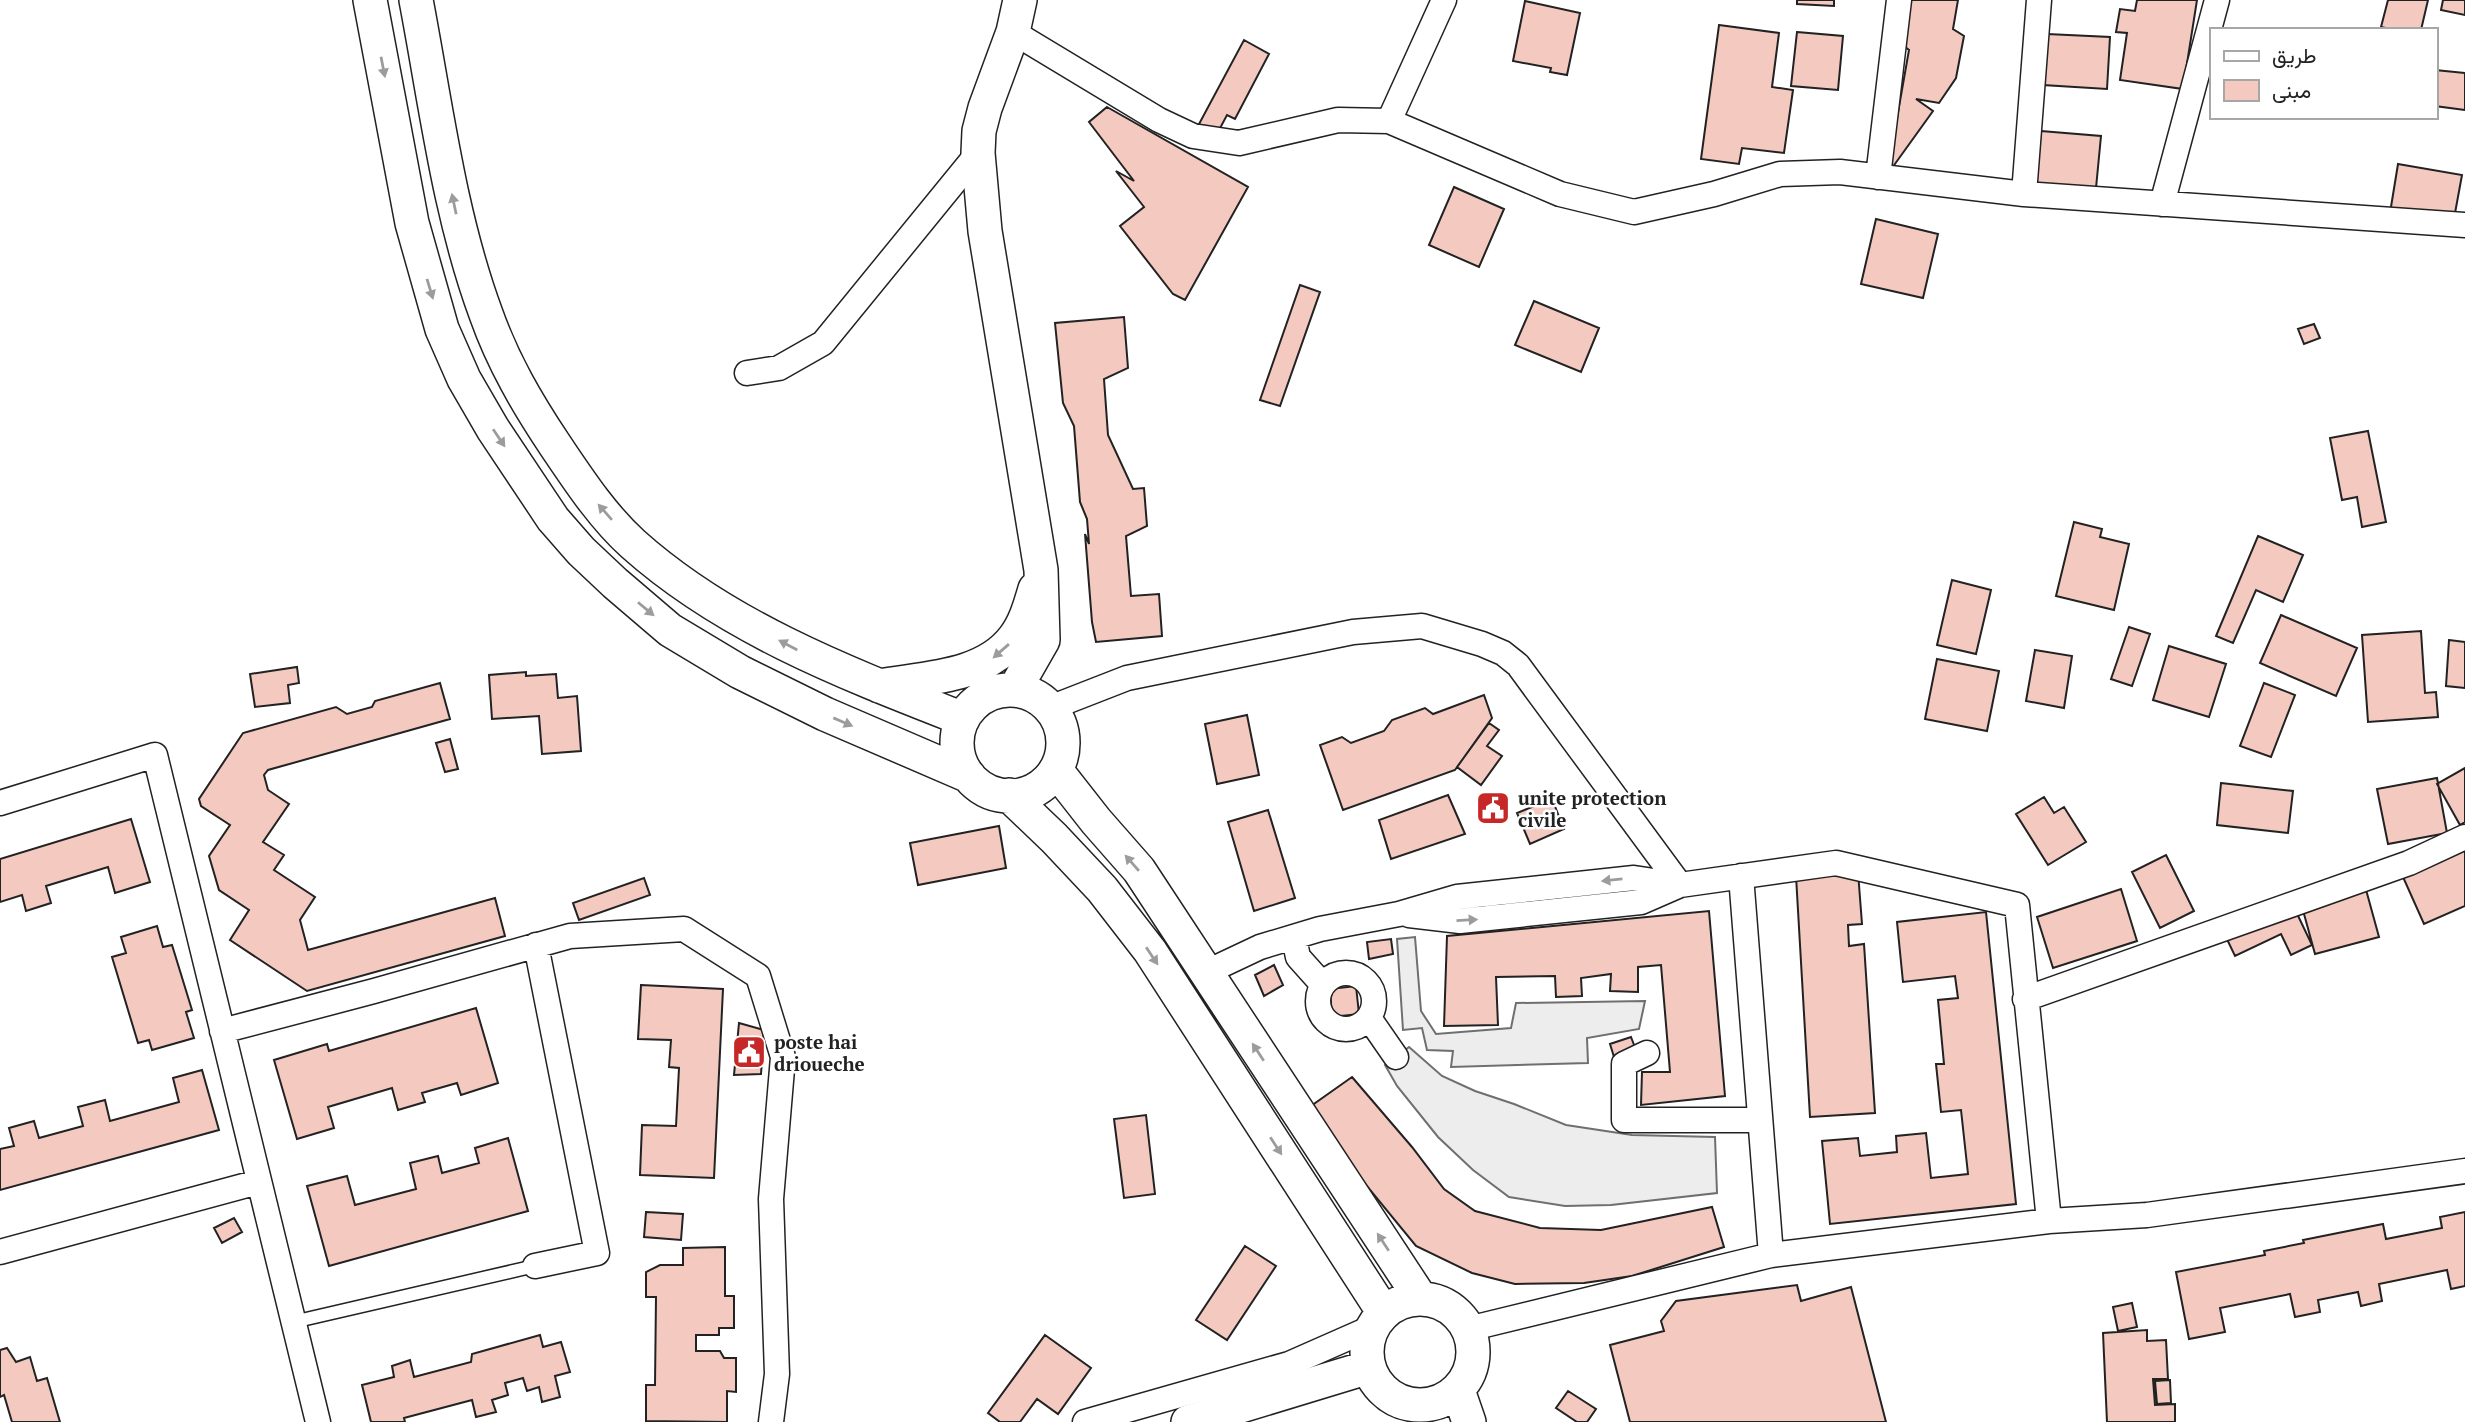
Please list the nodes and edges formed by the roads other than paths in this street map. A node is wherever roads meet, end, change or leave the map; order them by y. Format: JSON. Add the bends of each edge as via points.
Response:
{"nodes":[{"id":1,"x":370,"y":0,"type":"edge"},
{"id":2,"x":416,"y":0,"type":"edge"},
{"id":3,"x":1020,"y":0,"type":"edge"},
{"id":4,"x":1444,"y":0,"type":"edge"},
{"id":5,"x":1899,"y":0,"type":"edge"},
{"id":6,"x":2039,"y":0,"type":"edge"},
{"id":7,"x":2217,"y":0,"type":"edge"},
{"id":8,"x":1008,"y":45,"type":"junction"},
{"id":9,"x":1389,"y":121,"type":"junction"},
{"id":10,"x":978,"y":153,"type":"junction"},
{"id":11,"x":1878,"y":177,"type":"junction"},
{"id":12,"x":2024,"y":194,"type":"junction"},
{"id":13,"x":2162,"y":204,"type":"junction"},
{"id":14,"x":2465,"y":224,"type":"edge"},
{"id":15,"x":747,"y":373,"type":"dead end"},
{"id":16,"x":1041,"y":570,"type":"junction"},
{"id":17,"x":878,"y":686,"type":"junction"},
{"id":18,"x":1015,"y":689,"type":"junction"},
{"id":19,"x":1050,"y":708,"type":"junction"},
{"id":20,"x":963,"y":719,"type":"junction"},
{"id":21,"x":1056,"y":770,"type":"junction"},
{"id":22,"x":969,"y":776,"type":"junction"},
{"id":23,"x":1009,"y":795,"type":"junction"},
{"id":24,"x":0,"y":803,"type":"edge"},
{"id":25,"x":2465,"y":837,"type":"edge"},
{"id":26,"x":1741,"y":876,"type":"junction"},
{"id":27,"x":1680,"y":885,"type":"junction"},
{"id":28,"x":1294,"y":937,"type":"junction"},
{"id":29,"x":536,"y":945,"type":"junction"},
{"id":30,"x":1207,"y":972,"type":"junction"},
{"id":31,"x":1322,"y":985,"type":"junction"},
{"id":32,"x":2025,"y":999,"type":"junction"},
{"id":33,"x":1369,"y":1018,"type":"junction"},
{"id":34,"x":222,"y":1031,"type":"junction"},
{"id":35,"x":1647,"y":1053,"type":"dead end"},
{"id":36,"x":1396,"y":1057,"type":"dead end"},
{"id":37,"x":1760,"y":1120,"type":"junction"},
{"id":38,"x":2465,"y":1171,"type":"edge"},
{"id":39,"x":258,"y":1182,"type":"junction"},
{"id":40,"x":2049,"y":1221,"type":"junction"},
{"id":41,"x":0,"y":1252,"type":"edge"},
{"id":42,"x":1771,"y":1255,"type":"junction"},
{"id":43,"x":535,"y":1266,"type":"joint"},
{"id":44,"x":1421,"y":1299,"type":"junction"},
{"id":45,"x":1379,"y":1320,"type":"junction"},
{"id":46,"x":293,"y":1322,"type":"junction"},
{"id":47,"x":1468,"y":1329,"type":"junction"},
{"id":48,"x":1369,"y":1367,"type":"junction"},
{"id":49,"x":1458,"y":1390,"type":"junction"},
{"id":50,"x":1425,"y":1414,"type":"edge"},
{"id":51,"x":318,"y":1422,"type":"edge"},
{"id":52,"x":771,"y":1422,"type":"edge"},
{"id":53,"x":1085,"y":1422,"type":"edge"},
{"id":54,"x":1188,"y":1422,"type":"edge"},
{"id":55,"x":1469,"y":1422,"type":"edge"}],
"edges":[{"from":1,"to":22,"type":"street","one_way":true,"via":[[412,223],[442,329],[493,429],[553,519],[589,559],[670,630],[740,672],[825,714]]},
{"from":17,"to":2,"type":"street","one_way":true,"via":[[793,649],[674,577],[632,542],[586,489],[533,411],[505,362],[485,313],[456,212]]},
{"from":3,"to":8,"type":"street"},
{"from":4,"to":9,"type":"street"},
{"from":5,"to":11,"type":"street"},
{"from":6,"to":12,"type":"street"},
{"from":7,"to":13,"type":"street"},
{"from":8,"to":9,"type":"street","via":[[1194,136],[1238,143],[1338,120]]},
{"from":8,"to":10,"type":"street","via":[[985,108]]},
{"from":9,"to":11,"type":"street","via":[[1560,194],[1634,212],[1780,174],[1840,172]]},
{"from":10,"to":15,"type":"street","via":[[823,343],[779,368]]},
{"from":10,"to":16,"type":"street","via":[[985,231]]},
{"from":11,"to":12,"type":"street"},
{"from":12,"to":13,"type":"street"},
{"from":13,"to":14,"type":"street"},
{"from":16,"to":17,"type":"street","one_way":true,"via":[[1027,615],[998,656],[956,673]]},
{"from":16,"to":18,"type":"street","via":[[1043,640]]},
{"from":17,"to":20,"type":"street"},
{"from":18,"to":19,"type":"street"},
{"from":18,"to":20,"type":"street","via":[[981,698]]},
{"from":19,"to":21,"type":"street","via":[[1063,733]]},
{"from":19,"to":27,"type":"street","via":[[1127,678],[1353,632],[1422,626],[1482,644],[1518,665]]},
{"from":20,"to":22,"type":"street","via":[[957,743]]},
{"from":21,"to":23,"type":"street","via":[[1033,791]]},
{"from":30,"to":21,"type":"street","one_way":true,"via":[[1139,870]]},
{"from":22,"to":23,"type":"street","via":[[982,788]]},
{"from":23,"to":45,"type":"street","one_way":true,"via":[[1102,889],[1150,951]]},
{"from":24,"to":34,"type":"street","via":[[155,755]]},
{"from":25,"to":32,"type":"street","via":[[2409,863]]},
{"from":26,"to":27,"type":"street"},
{"from":26,"to":32,"type":"street","via":[[1836,863],[2017,905]]},
{"from":26,"to":37,"type":"street"},
{"from":27,"to":28,"type":"street","via":[[1634,878],[1457,897]]},
{"from":28,"to":30,"type":"street"},
{"from":28,"to":31,"type":"street","via":[[1298,957]]},
{"from":29,"to":34,"type":"street"},
{"from":29,"to":43,"type":"street","via":[[597,1254]]},
{"from":29,"to":52,"type":"street","via":[[570,936],[684,929],[758,976],[783,1057],[771,1199],[777,1374]]},
{"from":44,"to":30,"type":"street","one_way":true},
{"from":31,"to":33,"type":"street","via":[[1321,1014],[1335,1027],[1354,1029]]},
{"from":31,"to":33,"type":"street","via":[[1336,975],[1362,978],[1374,1000]]},
{"from":32,"to":40,"type":"street"},
{"from":33,"to":36,"type":"street"},
{"from":34,"to":39,"type":"street"},
{"from":35,"to":37,"type":"street","via":[[1624,1064],[1624,1119]]},
{"from":37,"to":42,"type":"street"},
{"from":38,"to":40,"type":"street","via":[[2147,1215]]},
{"from":39,"to":41,"type":"street"},
{"from":39,"to":46,"type":"street"},
{"from":40,"to":42,"type":"street"},
{"from":42,"to":47,"type":"street"},
{"from":43,"to":46,"type":"lane"},
{"from":44,"to":45,"type":"street","via":[[1404,1301]]},
{"from":44,"to":47,"type":"street","via":[[1444,1304]]},
{"from":45,"to":48,"type":"street","via":[[1367,1347]]},
{"from":45,"to":53,"type":"street","via":[[1289,1364]]},
{"from":46,"to":51,"type":"street"},
{"from":47,"to":49,"type":"street","via":[[1471,1365]]},
{"from":48,"to":50,"type":"street","via":[[1380,1388]]},
{"from":48,"to":54,"type":"street"},
{"from":49,"to":50,"type":"street"},
{"from":49,"to":55,"type":"street"}]}
